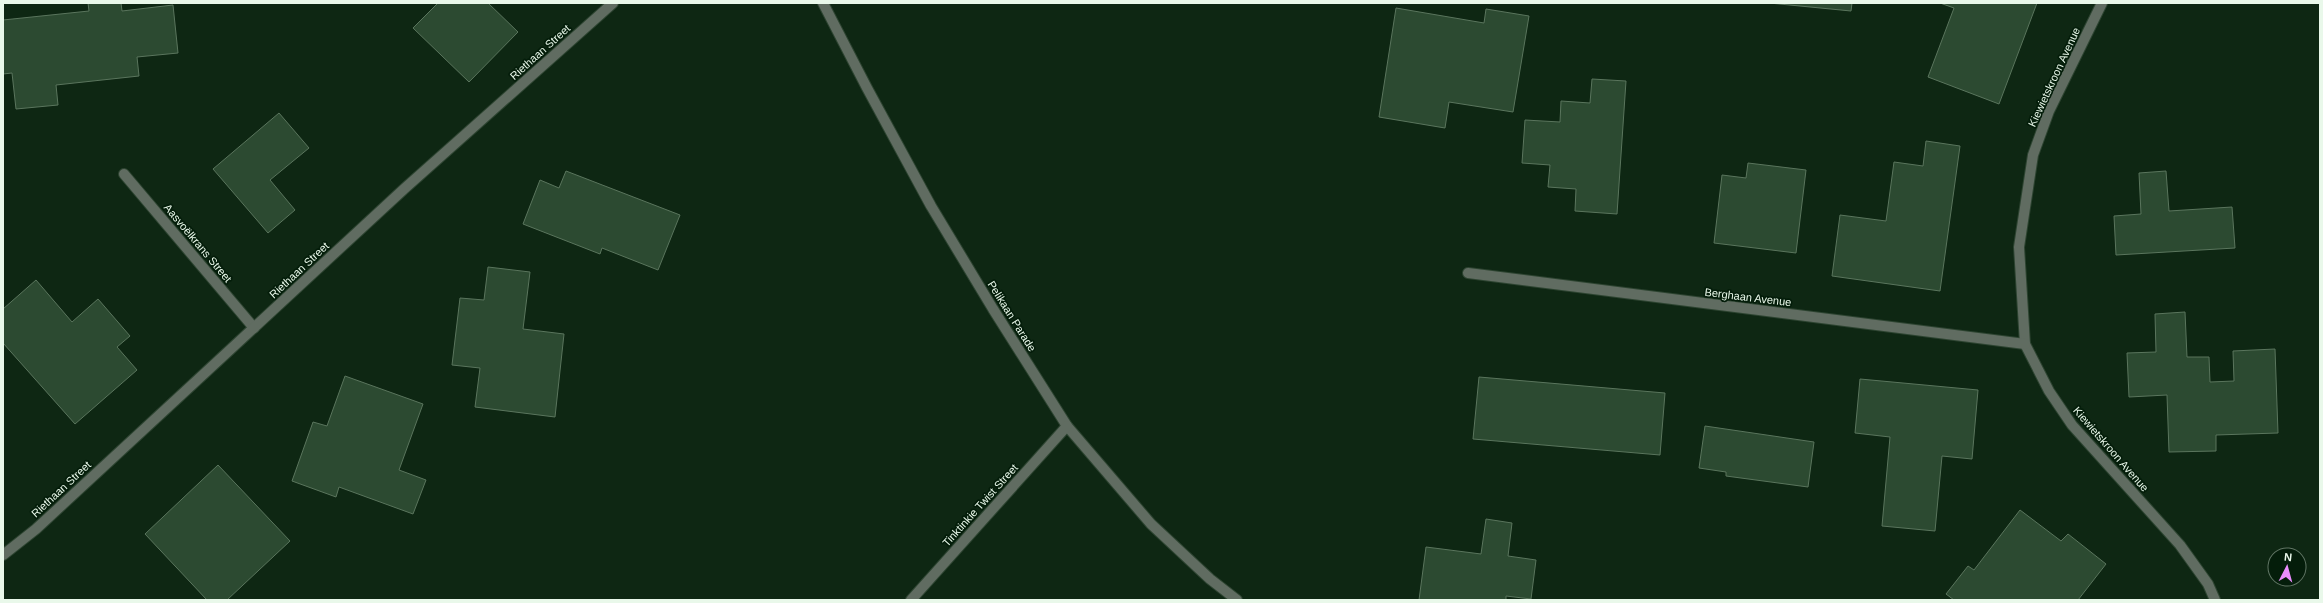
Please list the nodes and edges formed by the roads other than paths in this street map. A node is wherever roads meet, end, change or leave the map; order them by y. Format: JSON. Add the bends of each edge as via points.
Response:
{"nodes":[{"id":1,"x":823,"y":3,"type":"edge"},
{"id":2,"x":2102,"y":3,"type":"edge"},
{"id":3,"x":606,"y":5,"type":"edge"},
{"id":4,"x":124,"y":174,"type":"dead end"},
{"id":5,"x":1468,"y":273,"type":"dead end"},
{"id":6,"x":254,"y":328,"type":"junction"},
{"id":7,"x":2025,"y":344,"type":"junction"},
{"id":8,"x":1067,"y":426,"type":"junction"},
{"id":9,"x":3,"y":555,"type":"edge"},
{"id":10,"x":912,"y":600,"type":"edge"},
{"id":11,"x":1237,"y":600,"type":"edge"},
{"id":12,"x":2215,"y":600,"type":"edge"}],
"edges":[{"from":1,"to":8,"type":"street","name":"Pelikaan Parade","via":[[931,206],[992,309]]},
{"from":2,"to":7,"type":"street","name":"Kiewietskroon Avenue","via":[[2049,111],[2032,155],[2019,247]]},
{"from":3,"to":6,"type":"street","name":"Riethaan Street"},
{"from":4,"to":6,"type":"street","name":"Aasvoëlkrans Street"},
{"from":5,"to":7,"type":"street","name":"Berghaan Avenue"},
{"from":6,"to":9,"type":"street","name":"Riethaan Street","via":[[36,529]]},
{"from":7,"to":12,"type":"street","name":"Kiewietskroon Avenue","via":[[2048,391],[2072,425],[2180,545],[2208,584]]},
{"from":8,"to":10,"type":"street","name":"Tinktinkie Twist Street"},
{"from":8,"to":11,"type":"street","name":"Pelikaan Parade","via":[[1151,524],[1210,579]]}]}
